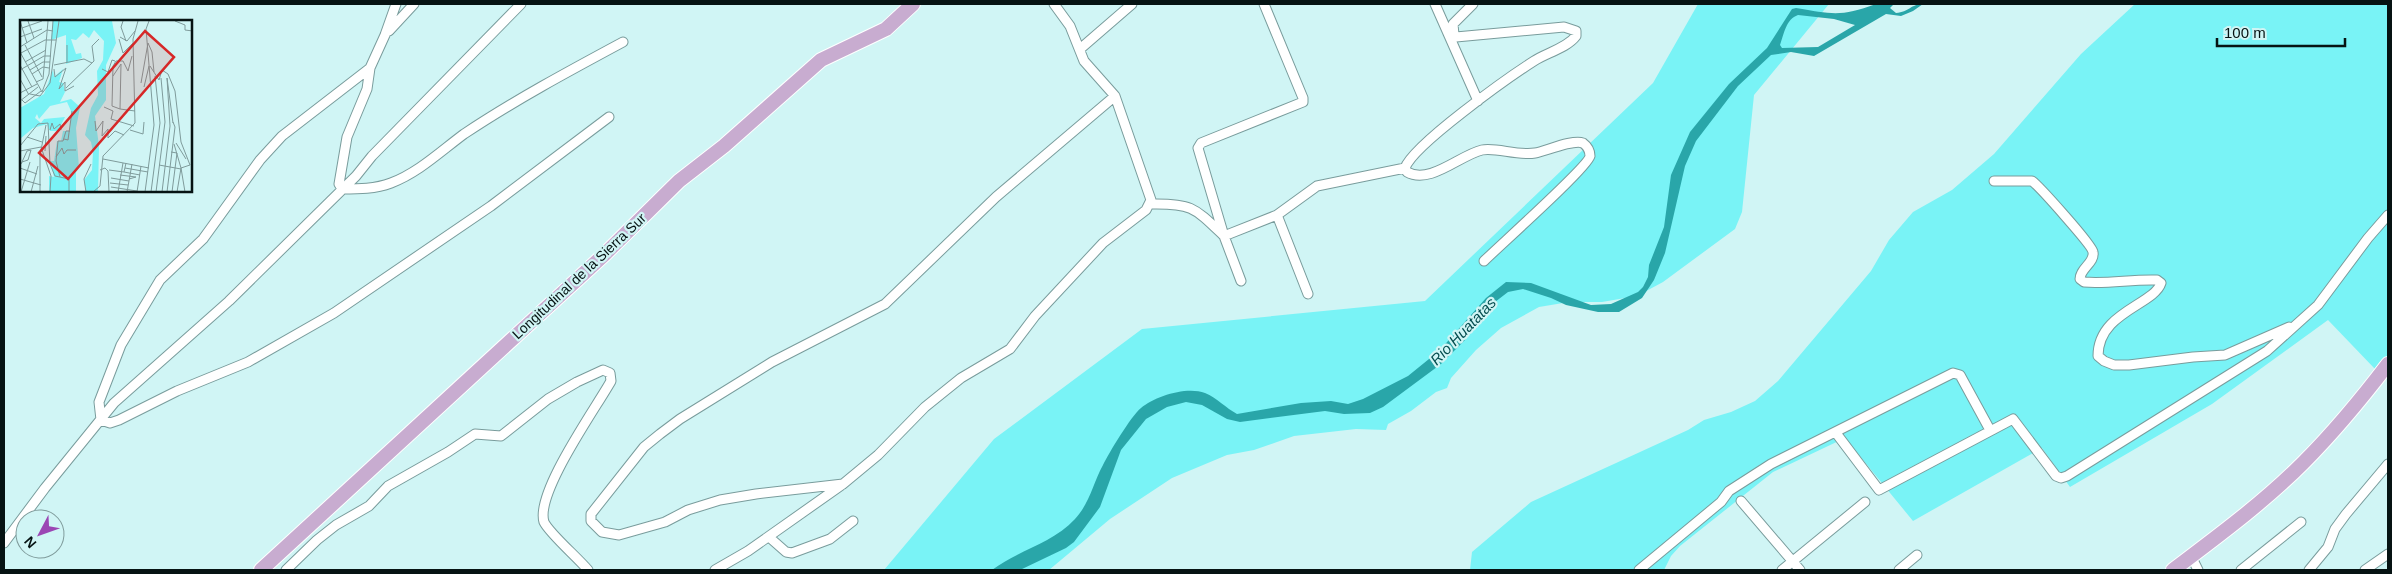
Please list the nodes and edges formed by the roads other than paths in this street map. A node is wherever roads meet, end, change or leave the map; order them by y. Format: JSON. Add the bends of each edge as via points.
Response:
{"nodes":[{"id":1,"x":396,"y":4,"type":"edge"},
{"id":2,"x":414,"y":4,"type":"edge"},
{"id":3,"x":521,"y":4,"type":"edge"},
{"id":4,"x":913,"y":4,"type":"edge"},
{"id":5,"x":1054,"y":4,"type":"edge"},
{"id":6,"x":1132,"y":4,"type":"edge"},
{"id":7,"x":1264,"y":4,"type":"edge"},
{"id":8,"x":1435,"y":4,"type":"edge"},
{"id":9,"x":1473,"y":4,"type":"edge"},
{"id":10,"x":385,"y":35,"type":"junction"},
{"id":11,"x":622,"y":42,"type":"dead end"},
{"id":12,"x":1080,"y":49,"type":"junction"},
{"id":13,"x":370,"y":68,"type":"junction"},
{"id":14,"x":1115,"y":96,"type":"junction"},
{"id":15,"x":1478,"y":101,"type":"junction"},
{"id":16,"x":609,"y":116,"type":"dead end"},
{"id":17,"x":1405,"y":168,"type":"junction"},
{"id":18,"x":1994,"y":181,"type":"dead end"},
{"id":19,"x":342,"y":189,"type":"junction"},
{"id":20,"x":1150,"y":204,"type":"junction"},
{"id":21,"x":1277,"y":215,"type":"junction"},
{"id":22,"x":2388,"y":215,"type":"edge"},
{"id":23,"x":1224,"y":236,"type":"junction"},
{"id":24,"x":1484,"y":261,"type":"dead end"},
{"id":25,"x":1242,"y":281,"type":"dead end"},
{"id":26,"x":1308,"y":294,"type":"dead end"},
{"id":27,"x":2300,"y":320,"type":"junction"},
{"id":28,"x":2388,"y":364,"type":"edge"},
{"id":29,"x":101,"y":420,"type":"junction"},
{"id":30,"x":1990,"y":430,"type":"junction"},
{"id":31,"x":1836,"y":433,"type":"junction"},
{"id":32,"x":2388,"y":464,"type":"edge"},
{"id":33,"x":843,"y":484,"type":"junction"},
{"id":34,"x":1741,"y":501,"type":"dead end"},
{"id":35,"x":1865,"y":502,"type":"dead end"},
{"id":36,"x":853,"y":521,"type":"dead end"},
{"id":37,"x":2301,"y":522,"type":"dead end"},
{"id":38,"x":769,"y":536,"type":"junction"},
{"id":39,"x":4,"y":544,"type":"edge"},
{"id":40,"x":2388,"y":554,"type":"edge"},
{"id":41,"x":1918,"y":555,"type":"dead end"},
{"id":42,"x":2192,"y":556,"type":"junction"},
{"id":43,"x":1793,"y":562,"type":"junction"},
{"id":44,"x":261,"y":570,"type":"edge"},
{"id":45,"x":286,"y":570,"type":"edge"},
{"id":46,"x":588,"y":570,"type":"edge"},
{"id":47,"x":715,"y":570,"type":"edge"},
{"id":48,"x":1639,"y":570,"type":"edge"},
{"id":49,"x":1782,"y":570,"type":"edge"},
{"id":50,"x":1800,"y":570,"type":"edge"},
{"id":51,"x":1899,"y":570,"type":"edge"},
{"id":52,"x":2173,"y":570,"type":"edge"},
{"id":53,"x":2198,"y":570,"type":"edge"},
{"id":54,"x":2241,"y":570,"type":"edge"},
{"id":55,"x":2309,"y":570,"type":"edge"},
{"id":56,"x":2365,"y":570,"type":"edge"}],
"edges":[{"from":1,"to":10,"type":"street"},
{"from":2,"to":10,"type":"street"},
{"from":3,"to":19,"type":"street"},
{"from":4,"to":44,"type":"main road","name":"Longitudinal de la Sierra Sur","via":[[886,29],[821,60],[724,146],[679,181],[606,254]]},
{"from":5,"to":12,"type":"street","via":[[1070,26]]},
{"from":6,"to":12,"type":"street"},
{"from":7,"to":23,"type":"street","via":[[1303,102],[1201,143],[1198,148]]},
{"from":8,"to":15,"type":"street"},
{"from":9,"to":15,"type":"street","via":[[1454,24],[1454,35],[1461,37],[1564,27],[1576,31],[1574,38],[1534,61]]},
{"from":10,"to":13,"type":"street"},
{"from":11,"to":19,"type":"street","via":[[464,134],[393,183],[375,188]]},
{"from":12,"to":14,"type":"street","via":[[1084,61]]},
{"from":13,"to":19,"type":"street","via":[[367,89],[347,137],[339,184]]},
{"from":13,"to":29,"type":"street","via":[[282,136],[260,160],[203,239],[160,280],[121,345],[99,402]]},
{"from":14,"to":20,"type":"street"},
{"from":14,"to":33,"type":"street","via":[[996,197],[885,304],[772,362],[680,419],[644,446],[591,514],[591,521],[602,532],[619,535],[665,522],[688,510],[720,500]]},
{"from":15,"to":17,"type":"street","via":[[1417,150]]},
{"from":16,"to":29,"type":"street","via":[[491,206],[334,313],[248,362],[118,420],[110,423]]},
{"from":17,"to":21,"type":"street","via":[[1316,186]]},
{"from":17,"to":24,"type":"street","via":[[1412,175],[1432,172],[1481,150],[1534,153],[1575,142],[1588,148],[1587,162]]},
{"from":18,"to":27,"type":"street","via":[[2032,181],[2078,229],[2093,251],[2093,257],[2080,273],[2084,282],[2120,283],[2146,279],[2160,283],[2152,294],[2126,310],[2103,337],[2098,356],[2104,361],[2130,366],[2193,356],[2225,355],[2246,348]]},
{"from":19,"to":29,"type":"street","via":[[229,301],[114,403]]},
{"from":20,"to":23,"type":"street","via":[[1182,204],[1198,211]]},
{"from":20,"to":33,"type":"street","via":[[1103,243],[1035,316],[1010,349],[961,378],[925,407],[878,455]]},
{"from":21,"to":23,"type":"street"},
{"from":21,"to":26,"type":"street"},
{"from":22,"to":27,"type":"street","via":[[2318,305]]},
{"from":23,"to":25,"type":"street"},
{"from":27,"to":30,"type":"street","via":[[2250,364],[2067,476],[2056,476],[2016,420],[2009,420]]},
{"from":28,"to":42,"type":"main road","via":[[2303,464],[2254,508]]},
{"from":29,"to":39,"type":"street"},
{"from":30,"to":31,"type":"street","via":[[1879,490]]},
{"from":30,"to":31,"type":"street","via":[[1960,375],[1953,373]]},
{"from":31,"to":48,"type":"street","via":[[1770,464],[1729,492]]},
{"from":32,"to":55,"type":"street","via":[[2346,514],[2328,547]]},
{"from":33,"to":38,"type":"street"},
{"from":34,"to":43,"type":"street"},
{"from":35,"to":43,"type":"street"},
{"from":36,"to":38,"type":"street","via":[[830,539],[792,553],[786,552]]},
{"from":37,"to":54,"type":"street"},
{"from":38,"to":47,"type":"street"},
{"from":40,"to":56,"type":"street"},
{"from":41,"to":51,"type":"street"},
{"from":42,"to":52,"type":"main road"},
{"from":42,"to":53,"type":"street"},
{"from":43,"to":49,"type":"street"},
{"from":43,"to":50,"type":"street"},
{"from":45,"to":46,"type":"street","via":[[317,540],[369,506],[388,486],[475,434],[502,436],[541,404],[604,370],[610,373],[611,382],[554,477],[543,513],[545,524]]}]}
